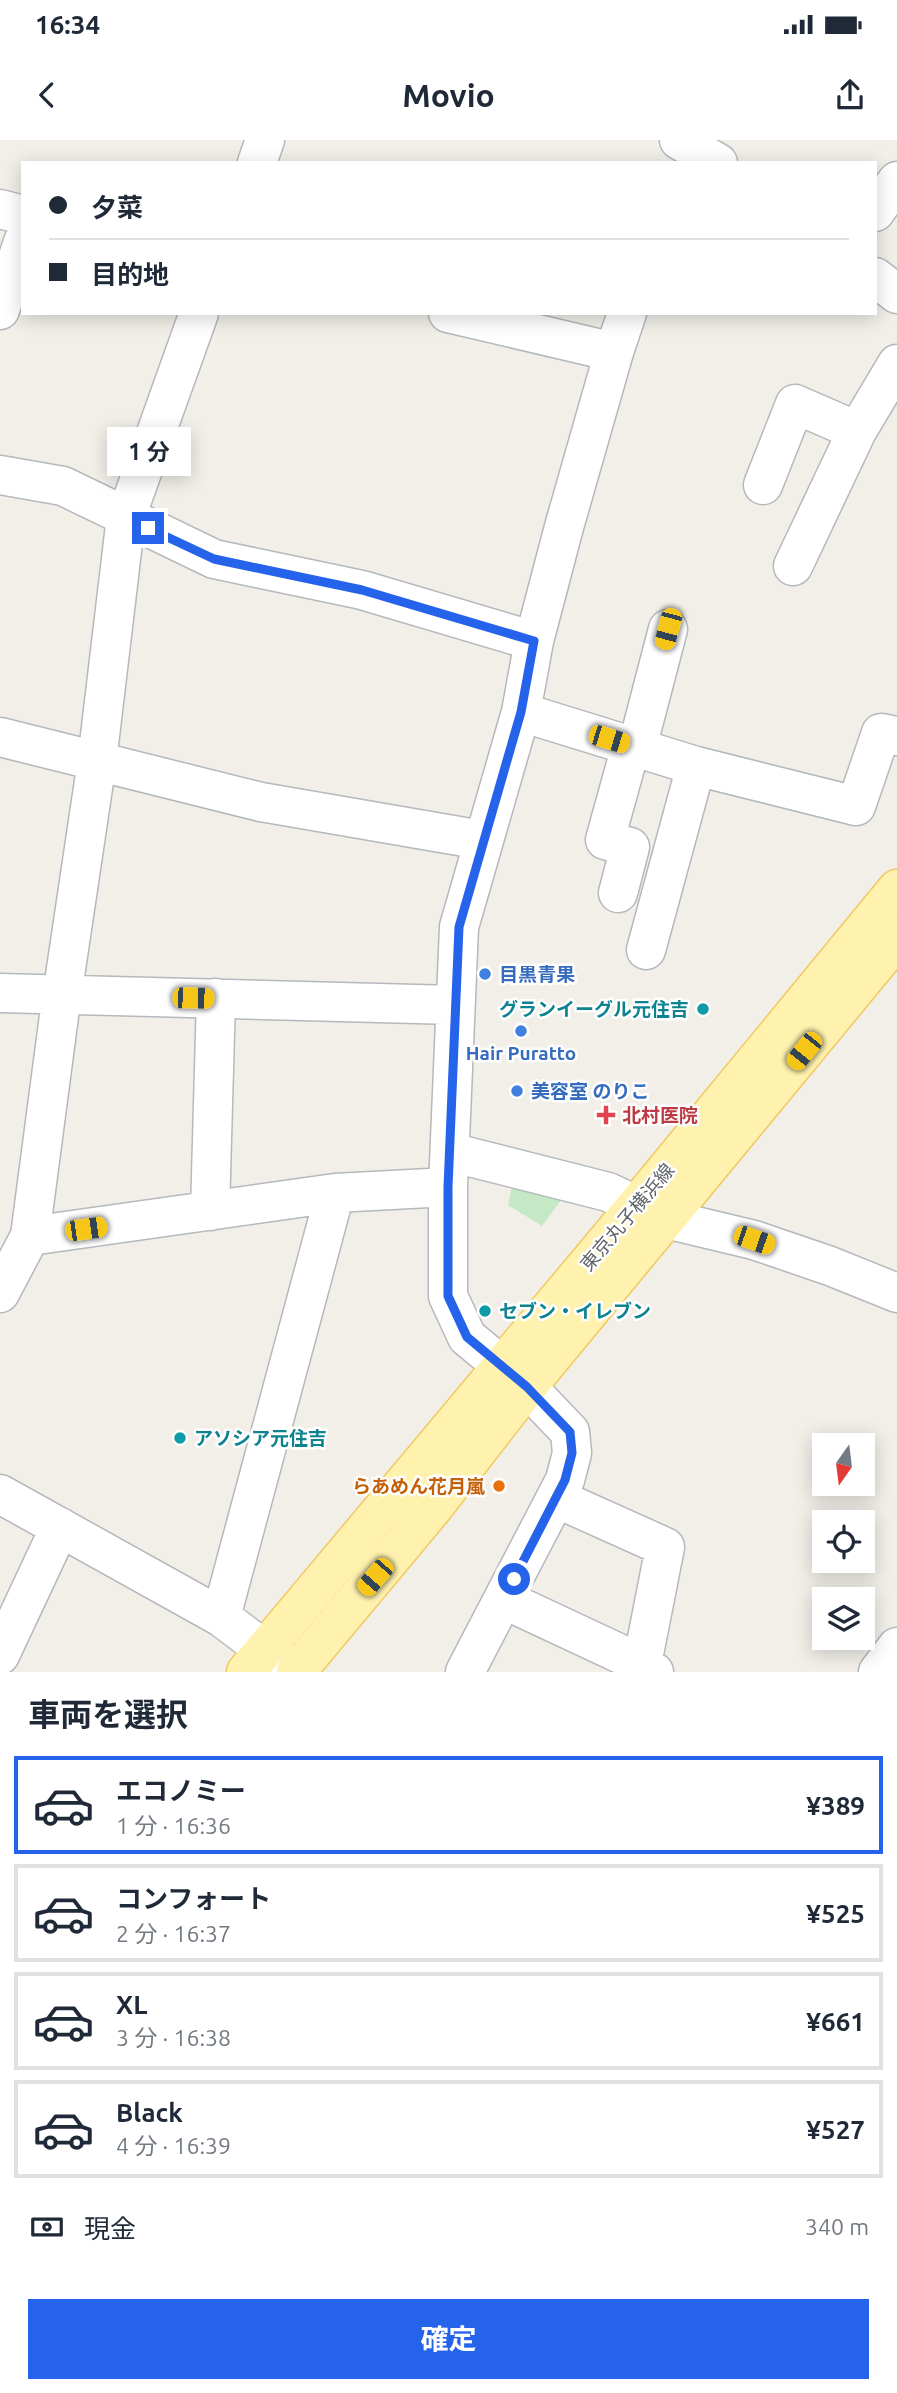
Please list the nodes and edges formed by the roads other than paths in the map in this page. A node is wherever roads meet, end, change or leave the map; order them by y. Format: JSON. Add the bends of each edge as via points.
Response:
{"nodes":[{"id":1,"x":265,"y":140,"type":"edge"},
{"id":2,"x":258,"y":161,"type":"edge"},
{"id":3,"x":897,"y":181,"type":"edge"},
{"id":4,"x":0,"y":209,"type":"edge"},
{"id":5,"x":877,"y":209,"type":"edge"},
{"id":6,"x":21,"y":214,"type":"edge"},
{"id":7,"x":21,"y":248,"type":"edge"},
{"id":8,"x":877,"y":279,"type":"edge"},
{"id":9,"x":897,"y":294,"type":"edge"},
{"id":10,"x":0,"y":310,"type":"edge"},
{"id":11,"x":198,"y":315,"type":"edge"},
{"id":12,"x":457,"y":315,"type":"edge"},
{"id":13,"x":626,"y":315,"type":"edge"},
{"id":14,"x":614,"y":352,"type":"junction"},
{"id":15,"x":897,"y":364,"type":"edge"},
{"id":16,"x":857,"y":431,"type":"junction"},
{"id":17,"x":0,"y":475,"type":"edge"},
{"id":18,"x":762,"y":485,"type":"dead end"},
{"id":19,"x":126,"y":517,"type":"junction"},
{"id":20,"x":793,"y":566,"type":"dead end"},
{"id":21,"x":668,"y":629,"type":"dead end"},
{"id":22,"x":534,"y":641,"type":"junction"},
{"id":23,"x":521,"y":712,"type":"junction"},
{"id":24,"x":897,"y":736,"type":"edge"},
{"id":25,"x":0,"y":737,"type":"edge"},
{"id":26,"x":634,"y":747,"type":"junction"},
{"id":27,"x":97,"y":761,"type":"junction"},
{"id":28,"x":696,"y":766,"type":"junction"},
{"id":29,"x":482,"y":841,"type":"junction"},
{"id":30,"x":897,"y":889,"type":"edge"},
{"id":31,"x":618,"y":893,"type":"dead end"},
{"id":32,"x":897,"y":939,"type":"edge"},
{"id":33,"x":646,"y":950,"type":"dead end"},
{"id":34,"x":0,"y":993,"type":"edge"},
{"id":35,"x":62,"y":996,"type":"junction"},
{"id":36,"x":216,"y":998,"type":"junction"},
{"id":37,"x":455,"y":1005,"type":"junction"},
{"id":38,"x":449,"y":1170,"type":"junction"},
{"id":39,"x":335,"y":1193,"type":"junction"},
{"id":40,"x":210,"y":1211,"type":"junction"},
{"id":41,"x":652,"y":1212,"type":"junction"},
{"id":42,"x":30,"y":1236,"type":"junction"},
{"id":43,"x":0,"y":1293,"type":"edge"},
{"id":44,"x":897,"y":1293,"type":"edge"},
{"id":45,"x":514,"y":1376,"type":"junction"},
{"id":46,"x":0,"y":1494,"type":"edge"},
{"id":47,"x":556,"y":1498,"type":"junction"},
{"id":48,"x":60,"y":1527,"type":"junction"},
{"id":49,"x":503,"y":1600,"type":"junction"},
{"id":50,"x":221,"y":1617,"type":"junction"},
{"id":51,"x":897,"y":1647,"type":"edge"},
{"id":52,"x":0,"y":1655,"type":"edge"},
{"id":53,"x":255,"y":1660,"type":"edge"},
{"id":54,"x":648,"y":1668,"type":"edge"},
{"id":55,"x":295,"y":1672,"type":"edge"},
{"id":56,"x":465,"y":1672,"type":"edge"},
{"id":57,"x":878,"y":1672,"type":"edge"}],
"edges":[{"from":1,"to":2,"type":"street"},
{"from":3,"to":5,"type":"street"},
{"from":4,"to":6,"type":"street"},
{"from":7,"to":10,"type":"street"},
{"from":8,"to":9,"type":"street"},
{"from":11,"to":19,"type":"street"},
{"from":12,"to":14,"type":"street"},
{"from":13,"to":14,"type":"street"},
{"from":14,"to":22,"type":"street"},
{"from":15,"to":16,"type":"street"},
{"from":16,"to":18,"type":"street","via":[[795,404]]},
{"from":16,"to":20,"type":"street"},
{"from":17,"to":19,"type":"street","via":[[63,486]]},
{"from":19,"to":22,"type":"street","via":[[214,559],[362,590]]},
{"from":19,"to":27,"type":"street"},
{"from":21,"to":26,"type":"street"},
{"from":22,"to":23,"type":"street"},
{"from":23,"to":26,"type":"street"},
{"from":23,"to":29,"type":"street"},
{"from":24,"to":28,"type":"street","via":[[881,733],[856,806]]},
{"from":25,"to":27,"type":"street"},
{"from":26,"to":28,"type":"street"},
{"from":26,"to":31,"type":"street","via":[[605,840],[630,847]]},
{"from":27,"to":29,"type":"street","via":[[261,802]]},
{"from":27,"to":35,"type":"street"},
{"from":28,"to":33,"type":"street"},
{"from":29,"to":37,"type":"street","via":[[459,927]]},
{"from":30,"to":41,"type":"main road","name":"東京丸子横浜線"},
{"from":32,"to":41,"type":"main road","name":"東京丸子横浜線"},
{"from":34,"to":35,"type":"street"},
{"from":35,"to":36,"type":"street"},
{"from":35,"to":42,"type":"street"},
{"from":36,"to":37,"type":"street"},
{"from":36,"to":40,"type":"street"},
{"from":37,"to":38,"type":"street"},
{"from":38,"to":39,"type":"street"},
{"from":38,"to":41,"type":"street","via":[[608,1192]]},
{"from":38,"to":45,"type":"street","via":[[448,1296],[467,1337]]},
{"from":39,"to":40,"type":"street"},
{"from":39,"to":50,"type":"street"},
{"from":40,"to":42,"type":"street"},
{"from":41,"to":44,"type":"street","via":[[754,1240]]},
{"from":41,"to":45,"type":"main road","name":"東京丸子横浜線"},
{"from":42,"to":43,"type":"street"},
{"from":45,"to":47,"type":"street","via":[[570,1432],[570,1465]]},
{"from":45,"to":53,"type":"main road","name":"東京丸子横浜線"},
{"from":45,"to":55,"type":"main road","name":"東京丸子横浜線","via":[[433,1508]]},
{"from":46,"to":48,"type":"street"},
{"from":47,"to":49,"type":"street"},
{"from":47,"to":54,"type":"street","via":[[665,1546]]},
{"from":48,"to":50,"type":"street"},
{"from":48,"to":52,"type":"street"},
{"from":49,"to":54,"type":"street"},
{"from":49,"to":56,"type":"street"},
{"from":50,"to":53,"type":"street"},
{"from":51,"to":57,"type":"street"},
{"from":53,"to":55,"type":"street"}]}
